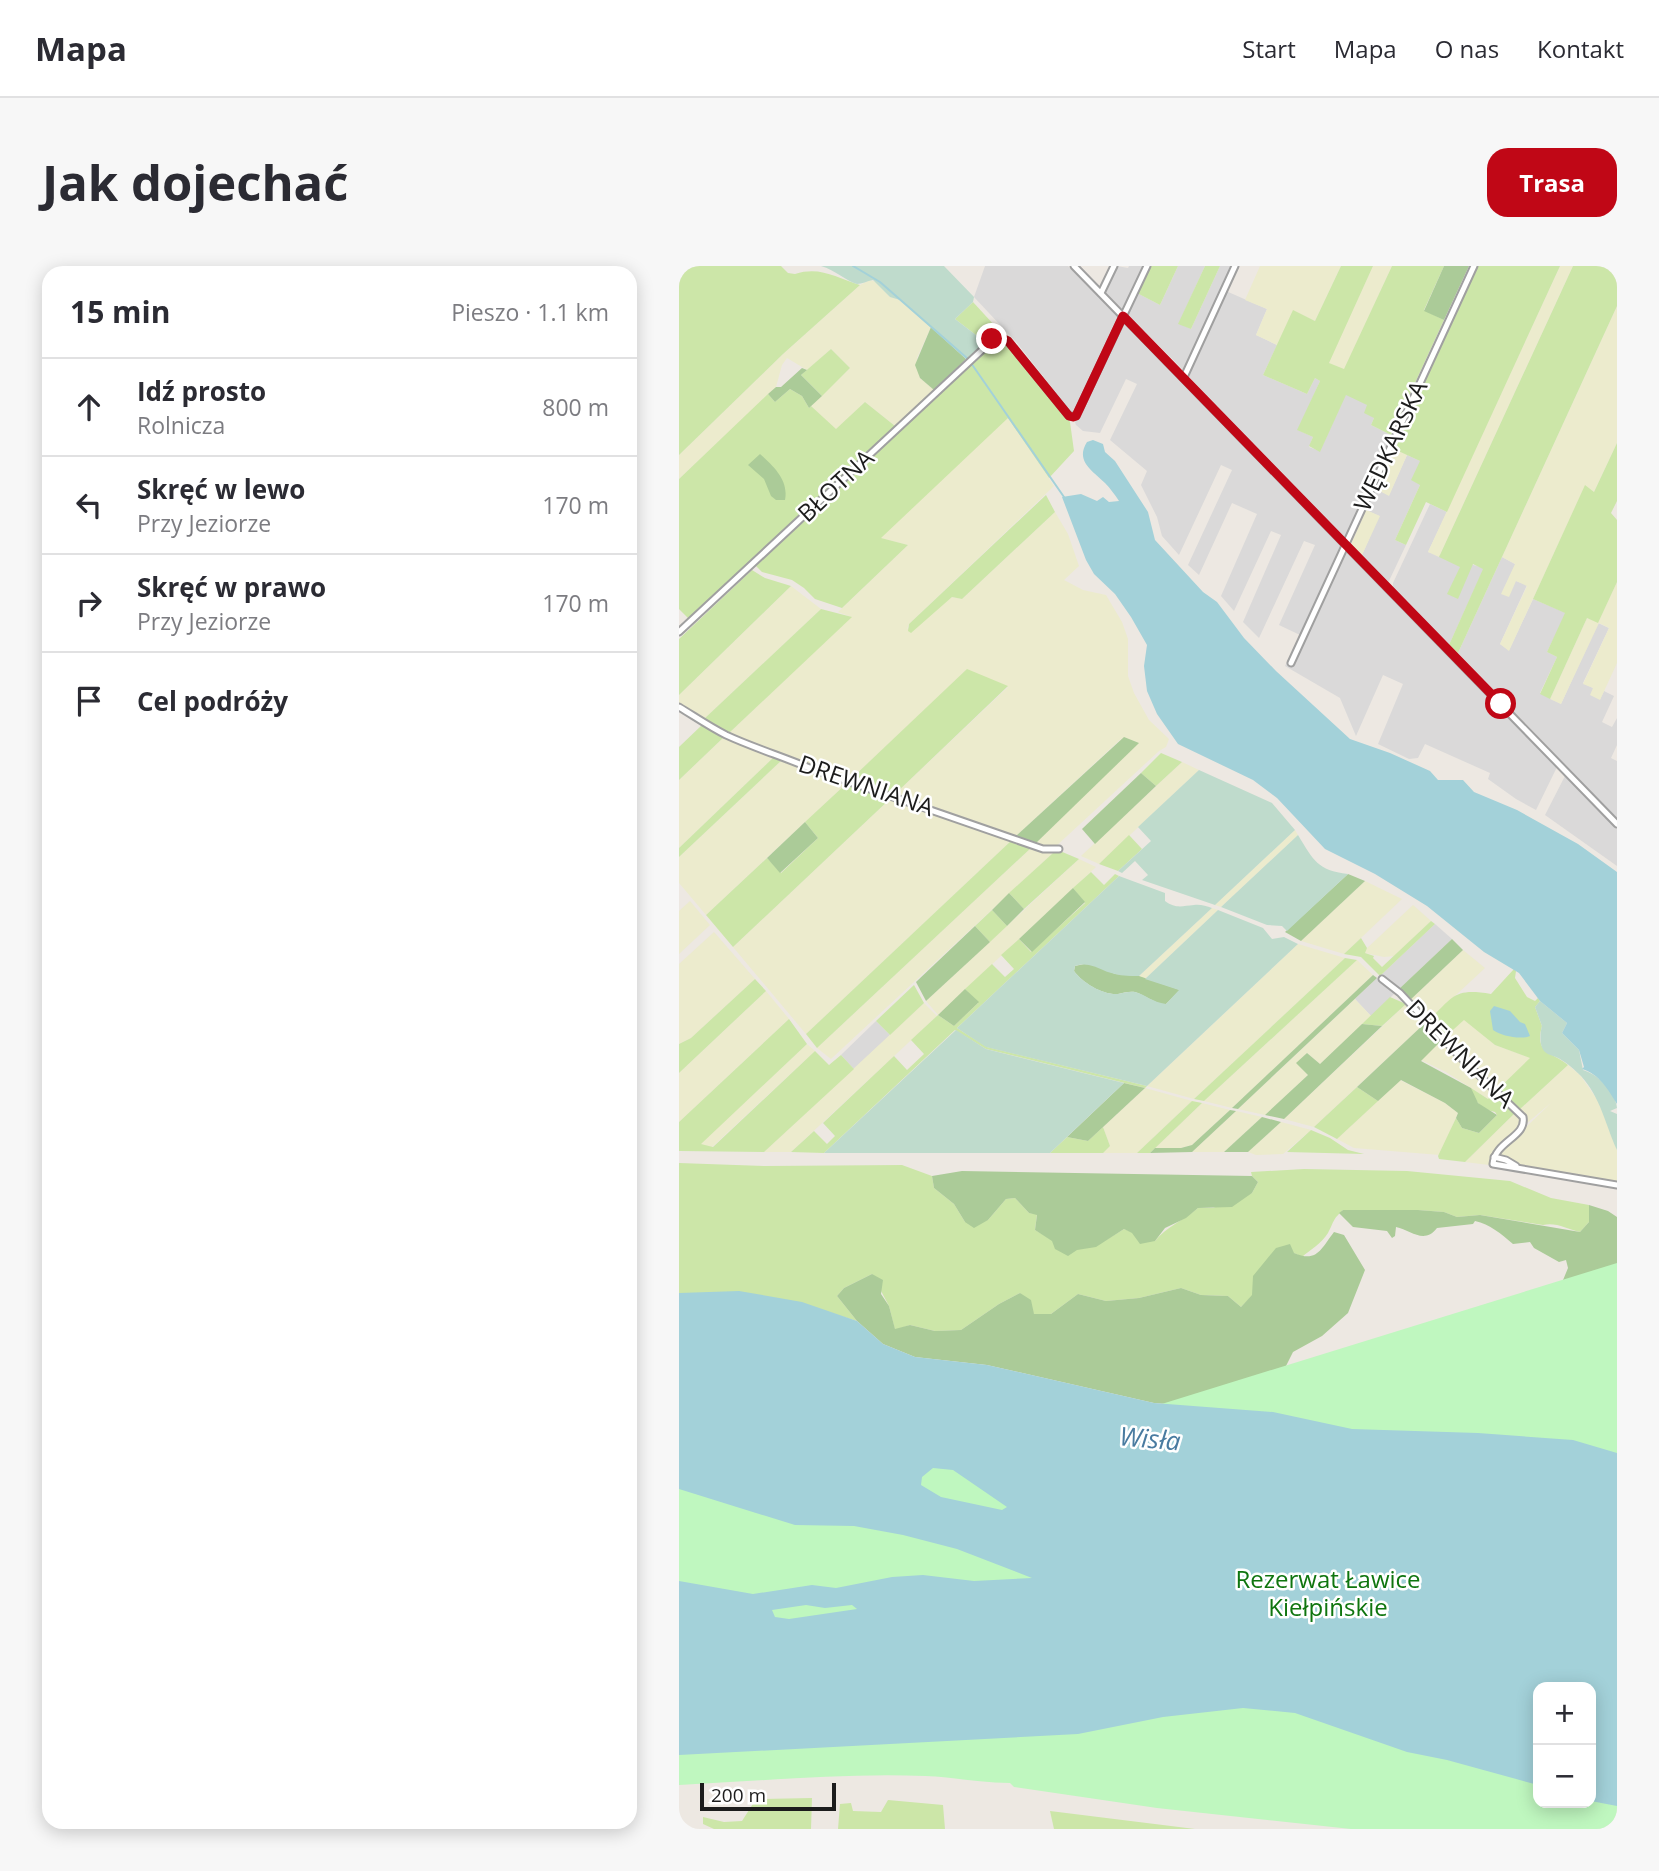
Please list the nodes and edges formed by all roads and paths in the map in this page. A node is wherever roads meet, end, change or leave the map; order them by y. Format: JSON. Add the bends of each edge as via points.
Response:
{"nodes":[{"id":1,"x":1114,"y":266,"type":"edge"},
{"id":2,"x":1147,"y":266,"type":"edge"},
{"id":3,"x":1235,"y":266,"type":"edge"},
{"id":4,"x":1474,"y":266,"type":"edge"},
{"id":5,"x":1078,"y":267,"type":"edge"},
{"id":6,"x":1101,"y":293,"type":"junction"},
{"id":7,"x":1123,"y":316,"type":"junction"},
{"id":8,"x":1184,"y":377,"type":"junction"},
{"id":9,"x":1346,"y":544,"type":"junction"},
{"id":10,"x":679,"y":632,"type":"edge"},
{"id":11,"x":1291,"y":663,"type":"dead end"},
{"id":12,"x":679,"y":707,"type":"edge"},
{"id":13,"x":1617,"y":824,"type":"edge"},
{"id":14,"x":1059,"y":849,"type":"dead end"},
{"id":15,"x":1383,"y":979,"type":"dead end"},
{"id":16,"x":1494,"y":1157,"type":"junction"},
{"id":17,"x":1518,"y":1168,"type":"junction"},
{"id":18,"x":1617,"y":1185,"type":"edge"}],
"edges":[{"from":1,"to":6,"type":"street"},
{"from":2,"to":7,"type":"street"},
{"from":3,"to":8,"type":"street"},
{"from":4,"to":9,"type":"street","name":"WĘDKARSKA"},
{"from":5,"to":6,"type":"street"},
{"from":6,"to":7,"type":"street"},
{"from":7,"to":8,"type":"street"},
{"from":7,"to":10,"type":"street","name":"BŁOTNA","via":[[1073,417],[1008,341],[992,339]]},
{"from":8,"to":9,"type":"street"},
{"from":9,"to":11,"type":"street","name":"WĘDKARSKA"},
{"from":9,"to":13,"type":"street"},
{"from":12,"to":14,"type":"street","name":"DREWNIANA","via":[[766,752],[1043,849]]},
{"from":15,"to":16,"type":"street","name":"DREWNIANA","via":[[1524,1117],[1522,1129]]},
{"from":16,"to":17,"type":"street"},
{"from":16,"to":17,"type":"street","via":[[1493,1164]]},
{"from":17,"to":18,"type":"street"}]}
